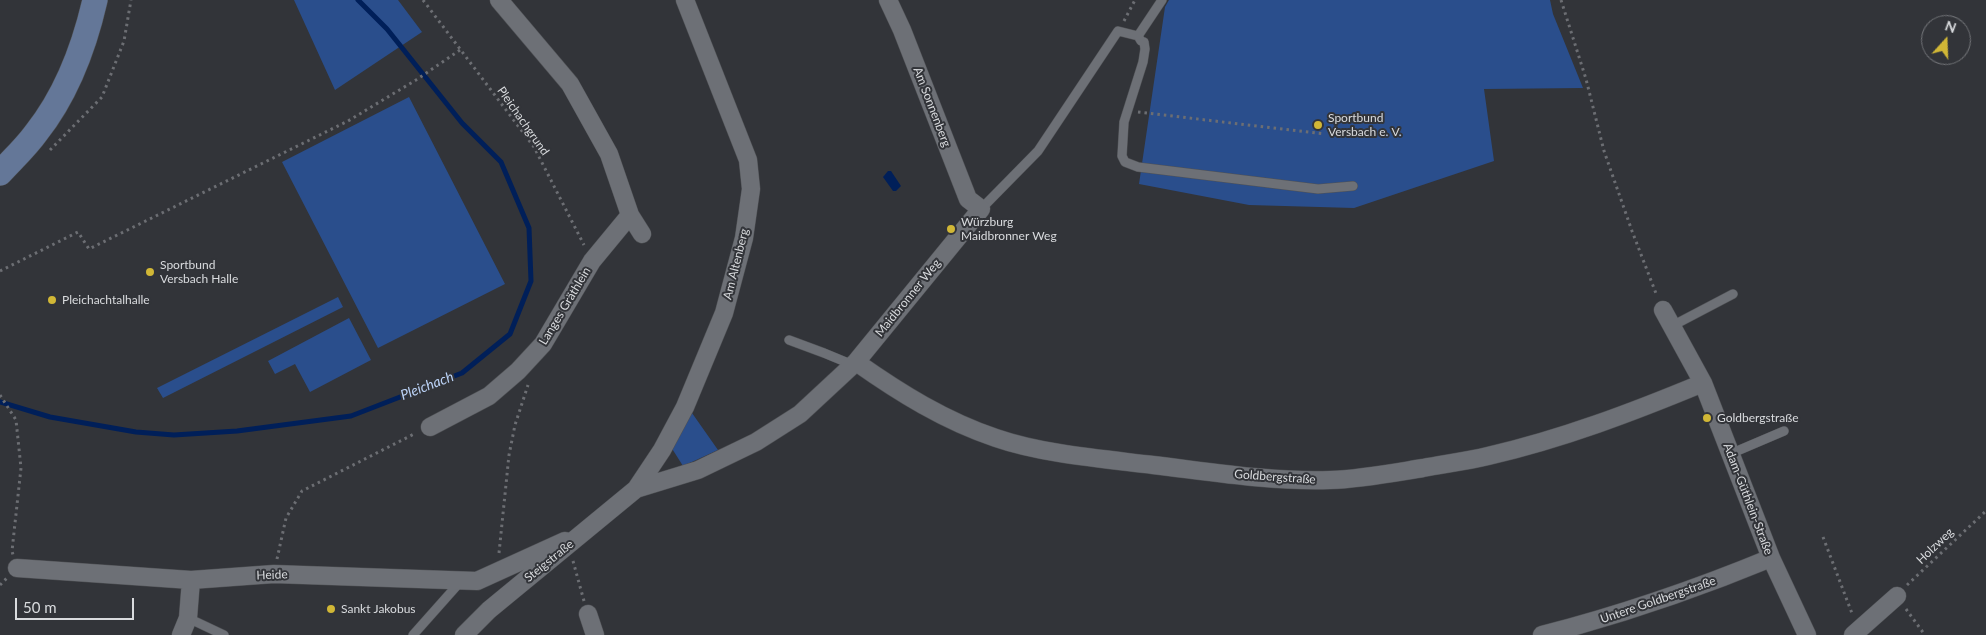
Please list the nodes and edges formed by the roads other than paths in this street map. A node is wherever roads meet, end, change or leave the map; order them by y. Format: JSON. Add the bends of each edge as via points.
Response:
{"nodes":[{"id":1,"x":95,"y":0,"type":"edge"},
{"id":2,"x":499,"y":0,"type":"edge"},
{"id":3,"x":685,"y":0,"type":"edge"},
{"id":4,"x":888,"y":0,"type":"edge"},
{"id":5,"x":1162,"y":0,"type":"edge"},
{"id":6,"x":1138,"y":36,"type":"junction"},
{"id":7,"x":0,"y":173,"type":"edge"},
{"id":8,"x":1353,"y":186,"type":"dead end"},
{"id":9,"x":981,"y":209,"type":"junction"},
{"id":10,"x":630,"y":215,"type":"junction"},
{"id":11,"x":642,"y":234,"type":"dead end"},
{"id":12,"x":1733,"y":294,"type":"dead end"},
{"id":13,"x":1663,"y":310,"type":"road end"},
{"id":14,"x":1672,"y":326,"type":"junction"},
{"id":15,"x":789,"y":340,"type":"dead end"},
{"id":16,"x":854,"y":363,"type":"junction"},
{"id":17,"x":1702,"y":383,"type":"junction"},
{"id":18,"x":430,"y":427,"type":"road end"},
{"id":19,"x":1784,"y":431,"type":"dead end"},
{"id":20,"x":1730,"y":454,"type":"junction"},
{"id":21,"x":636,"y":489,"type":"junction"},
{"id":22,"x":585,"y":532,"type":"junction"},
{"id":23,"x":1770,"y":558,"type":"junction"},
{"id":24,"x":17,"y":568,"type":"dead end"},
{"id":25,"x":191,"y":580,"type":"junction"},
{"id":26,"x":462,"y":580,"type":"junction"},
{"id":27,"x":1897,"y":596,"type":"road end"},
{"id":28,"x":588,"y":614,"type":"road end"},
{"id":29,"x":188,"y":618,"type":"junction"},
{"id":30,"x":181,"y":635,"type":"edge"},
{"id":31,"x":224,"y":635,"type":"edge"},
{"id":32,"x":413,"y":635,"type":"edge"},
{"id":33,"x":464,"y":635,"type":"edge"},
{"id":34,"x":595,"y":635,"type":"edge"},
{"id":35,"x":1542,"y":635,"type":"edge"},
{"id":36,"x":1806,"y":635,"type":"edge"},
{"id":37,"x":1853,"y":635,"type":"edge"}],
"edges":[{"from":1,"to":7,"type":"main road","via":[[81,51],[51,113]]},
{"from":2,"to":10,"type":"street","via":[[570,84],[609,154]]},
{"from":3,"to":21,"type":"street","name":"Am Altenberg","via":[[748,160],[751,189],[744,238],[724,313],[685,407]]},
{"from":4,"to":9,"type":"street","name":"Am Sonnenberg","via":[[968,198]]},
{"from":5,"to":6,"type":"lane"},
{"from":6,"to":8,"type":"lane","via":[[1146,49],[1124,122],[1122,156],[1125,162],[1138,167],[1318,189]]},
{"from":6,"to":9,"type":"lane","name":"Maidbronner Weg","via":[[1118,31],[1038,151]]},
{"from":9,"to":16,"type":"street","name":"Maidbronner Weg"},
{"from":10,"to":11,"type":"street"},
{"from":10,"to":18,"type":"street","name":"Langes Gräthlein","via":[[592,261],[543,344],[529,360],[489,396]]},
{"from":12,"to":14,"type":"lane"},
{"from":13,"to":14,"type":"street","name":"Adam-Güthlein-Straße"},
{"from":14,"to":17,"type":"street","name":"Adam-Güthlein-Straße"},
{"from":15,"to":16,"type":"lane"},
{"from":16,"to":17,"type":"street","name":"Goldbergstraße","via":[[930,411],[988,436],[1030,447],[1116,461],[1287,479],[1374,476],[1488,456],[1572,433]]},
{"from":16,"to":21,"type":"street","name":"Maidbronner Weg","via":[[800,414],[756,442],[698,470]]},
{"from":17,"to":20,"type":"street","name":"Adam-Güthlein-Straße"},
{"from":19,"to":20,"type":"lane"},
{"from":20,"to":23,"type":"street","name":"Adam-Güthlein-Straße"},
{"from":21,"to":22,"type":"street","name":"Steigstraße"},
{"from":22,"to":26,"type":"street","name":"Heide","via":[[477,581]]},
{"from":22,"to":33,"type":"street","name":"Steigstraße","via":[[489,610]]},
{"from":23,"to":35,"type":"street","name":"Untere Goldbergstraße","via":[[1726,577],[1608,618]]},
{"from":23,"to":36,"type":"street","name":"Adam-Güthlein-Straße"},
{"from":24,"to":25,"type":"street","name":"Heide"},
{"from":25,"to":26,"type":"street","name":"Heide","via":[[274,574]]},
{"from":25,"to":29,"type":"street"},
{"from":26,"to":32,"type":"lane"},
{"from":27,"to":37,"type":"street"},
{"from":28,"to":34,"type":"street"},
{"from":29,"to":30,"type":"street"},
{"from":29,"to":31,"type":"lane"}]}
